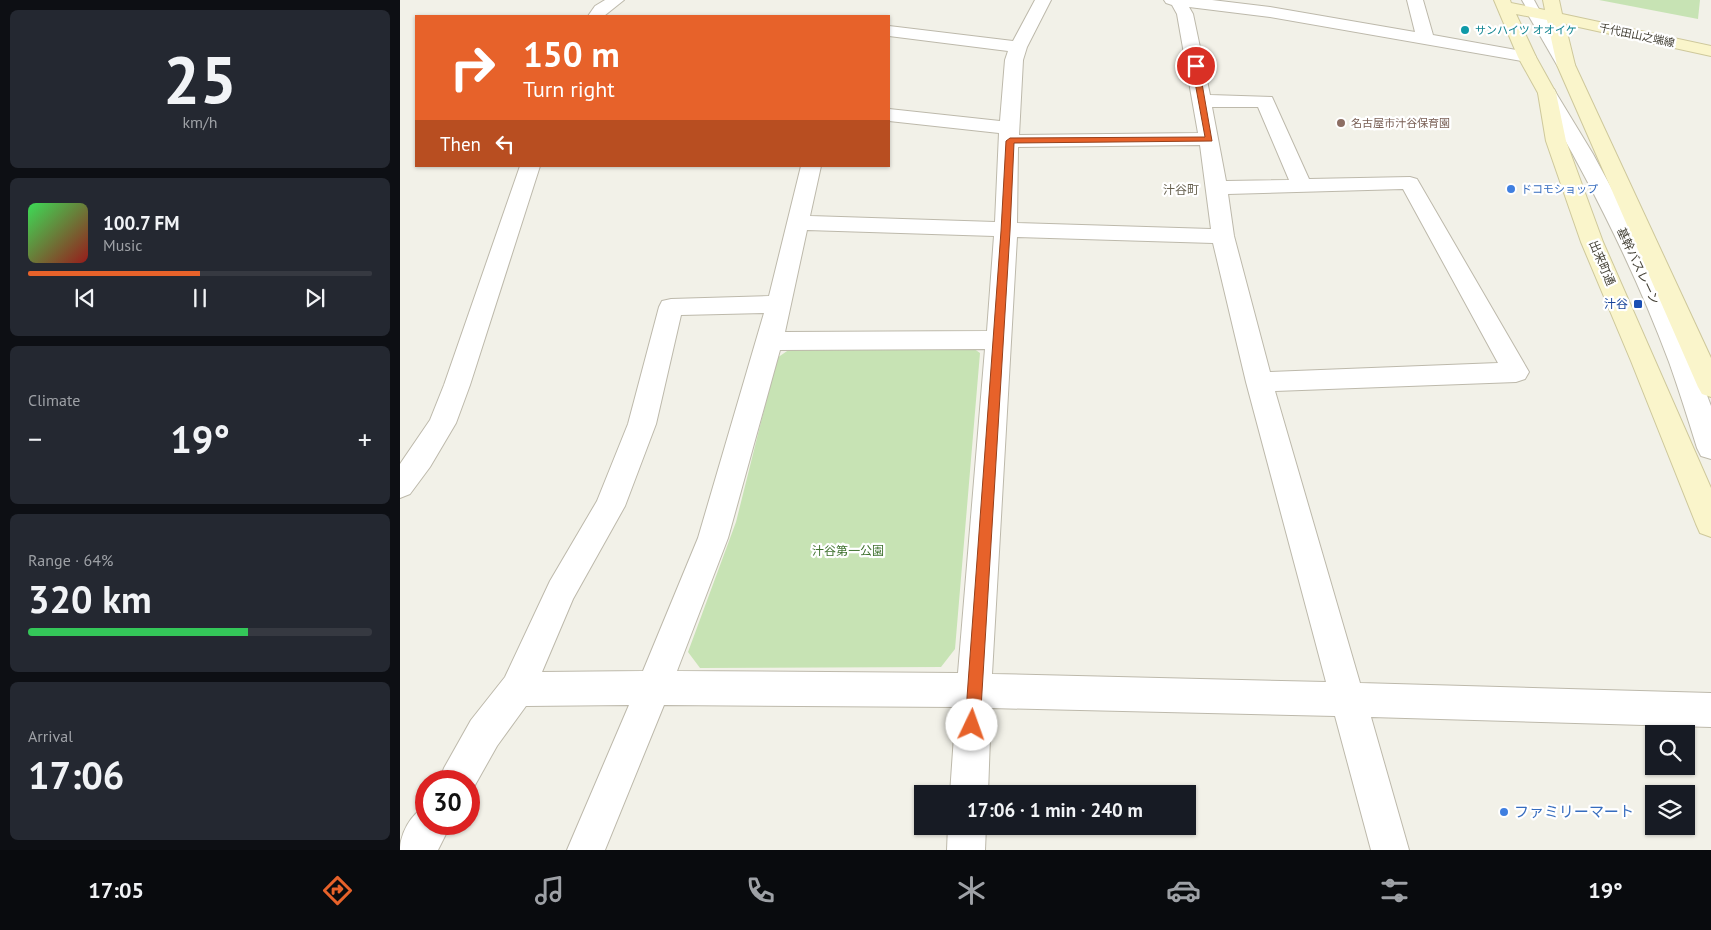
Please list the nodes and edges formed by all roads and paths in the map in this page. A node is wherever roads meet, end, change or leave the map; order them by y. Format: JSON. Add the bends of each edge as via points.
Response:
{"nodes":[{"id":1,"x":616,"y":0,"type":"edge"},
{"id":2,"x":1043,"y":0,"type":"edge"},
{"id":3,"x":1172,"y":0,"type":"edge"},
{"id":4,"x":1178,"y":0,"type":"edge"},
{"id":5,"x":1415,"y":0,"type":"edge"},
{"id":6,"x":1503,"y":3,"type":"edge"},
{"id":7,"x":1531,"y":4,"type":"edge"},
{"id":8,"x":1270,"y":6,"type":"edge"},
{"id":9,"x":1554,"y":7,"type":"edge"},
{"id":10,"x":597,"y":15,"type":"edge"},
{"id":11,"x":890,"y":31,"type":"edge"},
{"id":12,"x":1425,"y":38,"type":"junction"},
{"id":13,"x":1711,"y":39,"type":"edge"},
{"id":14,"x":1018,"y":47,"type":"junction"},
{"id":15,"x":1711,"y":51,"type":"edge"},
{"id":16,"x":1527,"y":57,"type":"junction"},
{"id":17,"x":1566,"y":65,"type":"junction"},
{"id":18,"x":1547,"y":93,"type":"junction"},
{"id":19,"x":1202,"y":102,"type":"junction"},
{"id":20,"x":890,"y":115,"type":"edge"},
{"id":21,"x":1009,"y":134,"type":"junction"},
{"id":22,"x":1209,"y":139,"type":"junction"},
{"id":23,"x":530,"y":167,"type":"edge"},
{"id":24,"x":811,"y":167,"type":"edge"},
{"id":25,"x":1301,"y":184,"type":"junction"},
{"id":26,"x":1216,"y":188,"type":"junction"},
{"id":27,"x":798,"y":223,"type":"junction"},
{"id":28,"x":1006,"y":231,"type":"junction"},
{"id":29,"x":1223,"y":236,"type":"junction"},
{"id":30,"x":778,"y":304,"type":"junction"},
{"id":31,"x":998,"y":340,"type":"junction"},
{"id":32,"x":770,"y":341,"type":"junction"},
{"id":33,"x":1259,"y":382,"type":"junction"},
{"id":34,"x":1711,"y":387,"type":"edge"},
{"id":35,"x":1711,"y":448,"type":"edge"},
{"id":36,"x":400,"y":486,"type":"edge"},
{"id":37,"x":1711,"y":524,"type":"edge"},
{"id":38,"x":654,"y":687,"type":"junction"},
{"id":39,"x":517,"y":689,"type":"junction"},
{"id":40,"x":974,"y":691,"type":"junction"},
{"id":41,"x":1347,"y":700,"type":"junction"},
{"id":42,"x":1711,"y":710,"type":"edge"},
{"id":43,"x":463,"y":770,"type":"edge"},
{"id":44,"x":969,"y":785,"type":"edge"},
{"id":45,"x":425,"y":835,"type":"edge"},
{"id":46,"x":967,"y":835,"type":"edge"},
{"id":47,"x":415,"y":850,"type":"edge"},
{"id":48,"x":586,"y":850,"type":"edge"},
{"id":49,"x":966,"y":850,"type":"edge"},
{"id":50,"x":1390,"y":850,"type":"edge"}],
"edges":[{"from":1,"to":10,"type":"street"},
{"from":2,"to":14,"type":"street"},
{"from":3,"to":4,"type":"street"},
{"from":4,"to":8,"type":"street"},
{"from":4,"to":19,"type":"street","via":[[1186,14]]},
{"from":5,"to":12,"type":"street"},
{"from":6,"to":7,"type":"main road","name":"千代田山之端線"},
{"from":6,"to":16,"type":"main road","name":"出来町通"},
{"from":7,"to":9,"type":"main road","name":"千代田山之端線"},
{"from":7,"to":17,"type":"street"},
{"from":8,"to":12,"type":"street"},
{"from":9,"to":13,"type":"main road","name":"千代田山之端線"},
{"from":9,"to":15,"type":"main road","name":"千代田山之端線"},
{"from":9,"to":17,"type":"main road"},
{"from":11,"to":14,"type":"street"},
{"from":12,"to":16,"type":"street"},
{"from":14,"to":21,"type":"street","via":[[1014,60]]},
{"from":16,"to":18,"type":"main road","name":"出来町通"},
{"from":17,"to":34,"type":"main road"},
{"from":18,"to":35,"type":"street","name":"基幹バスレーン","via":[[1573,134],[1631,249],[1677,349]]},
{"from":18,"to":37,"type":"main road","name":"出来町通","via":[[1556,141],[1592,242]]},
{"from":19,"to":22,"type":"street"},
{"from":19,"to":25,"type":"street","via":[[1265,101]]},
{"from":20,"to":21,"type":"street"},
{"from":21,"to":22,"type":"street"},
{"from":21,"to":28,"type":"street"},
{"from":22,"to":26,"type":"street"},
{"from":23,"to":36,"type":"street","via":[[442,423]]},
{"from":24,"to":27,"type":"street"},
{"from":25,"to":26,"type":"street"},
{"from":25,"to":33,"type":"street","via":[[1410,183],[1516,372]]},
{"from":26,"to":29,"type":"street"},
{"from":27,"to":28,"type":"street"},
{"from":27,"to":30,"type":"street"},
{"from":28,"to":29,"type":"street"},
{"from":28,"to":31,"type":"street"},
{"from":29,"to":33,"type":"street"},
{"from":30,"to":32,"type":"street"},
{"from":30,"to":39,"type":"street","via":[[671,307],[642,424],[610,506],[561,591]]},
{"from":31,"to":32,"type":"street"},
{"from":31,"to":40,"type":"street"},
{"from":32,"to":38,"type":"street","via":[[713,538]]},
{"from":33,"to":41,"type":"street"},
{"from":38,"to":39,"type":"street"},
{"from":38,"to":40,"type":"street"},
{"from":38,"to":48,"type":"street"},
{"from":39,"to":43,"type":"street","via":[[484,732]]},
{"from":40,"to":41,"type":"street"},
{"from":40,"to":44,"type":"street"},
{"from":41,"to":42,"type":"street"},
{"from":41,"to":50,"type":"street"},
{"from":45,"to":47,"type":"street"},
{"from":46,"to":49,"type":"street"}]}
